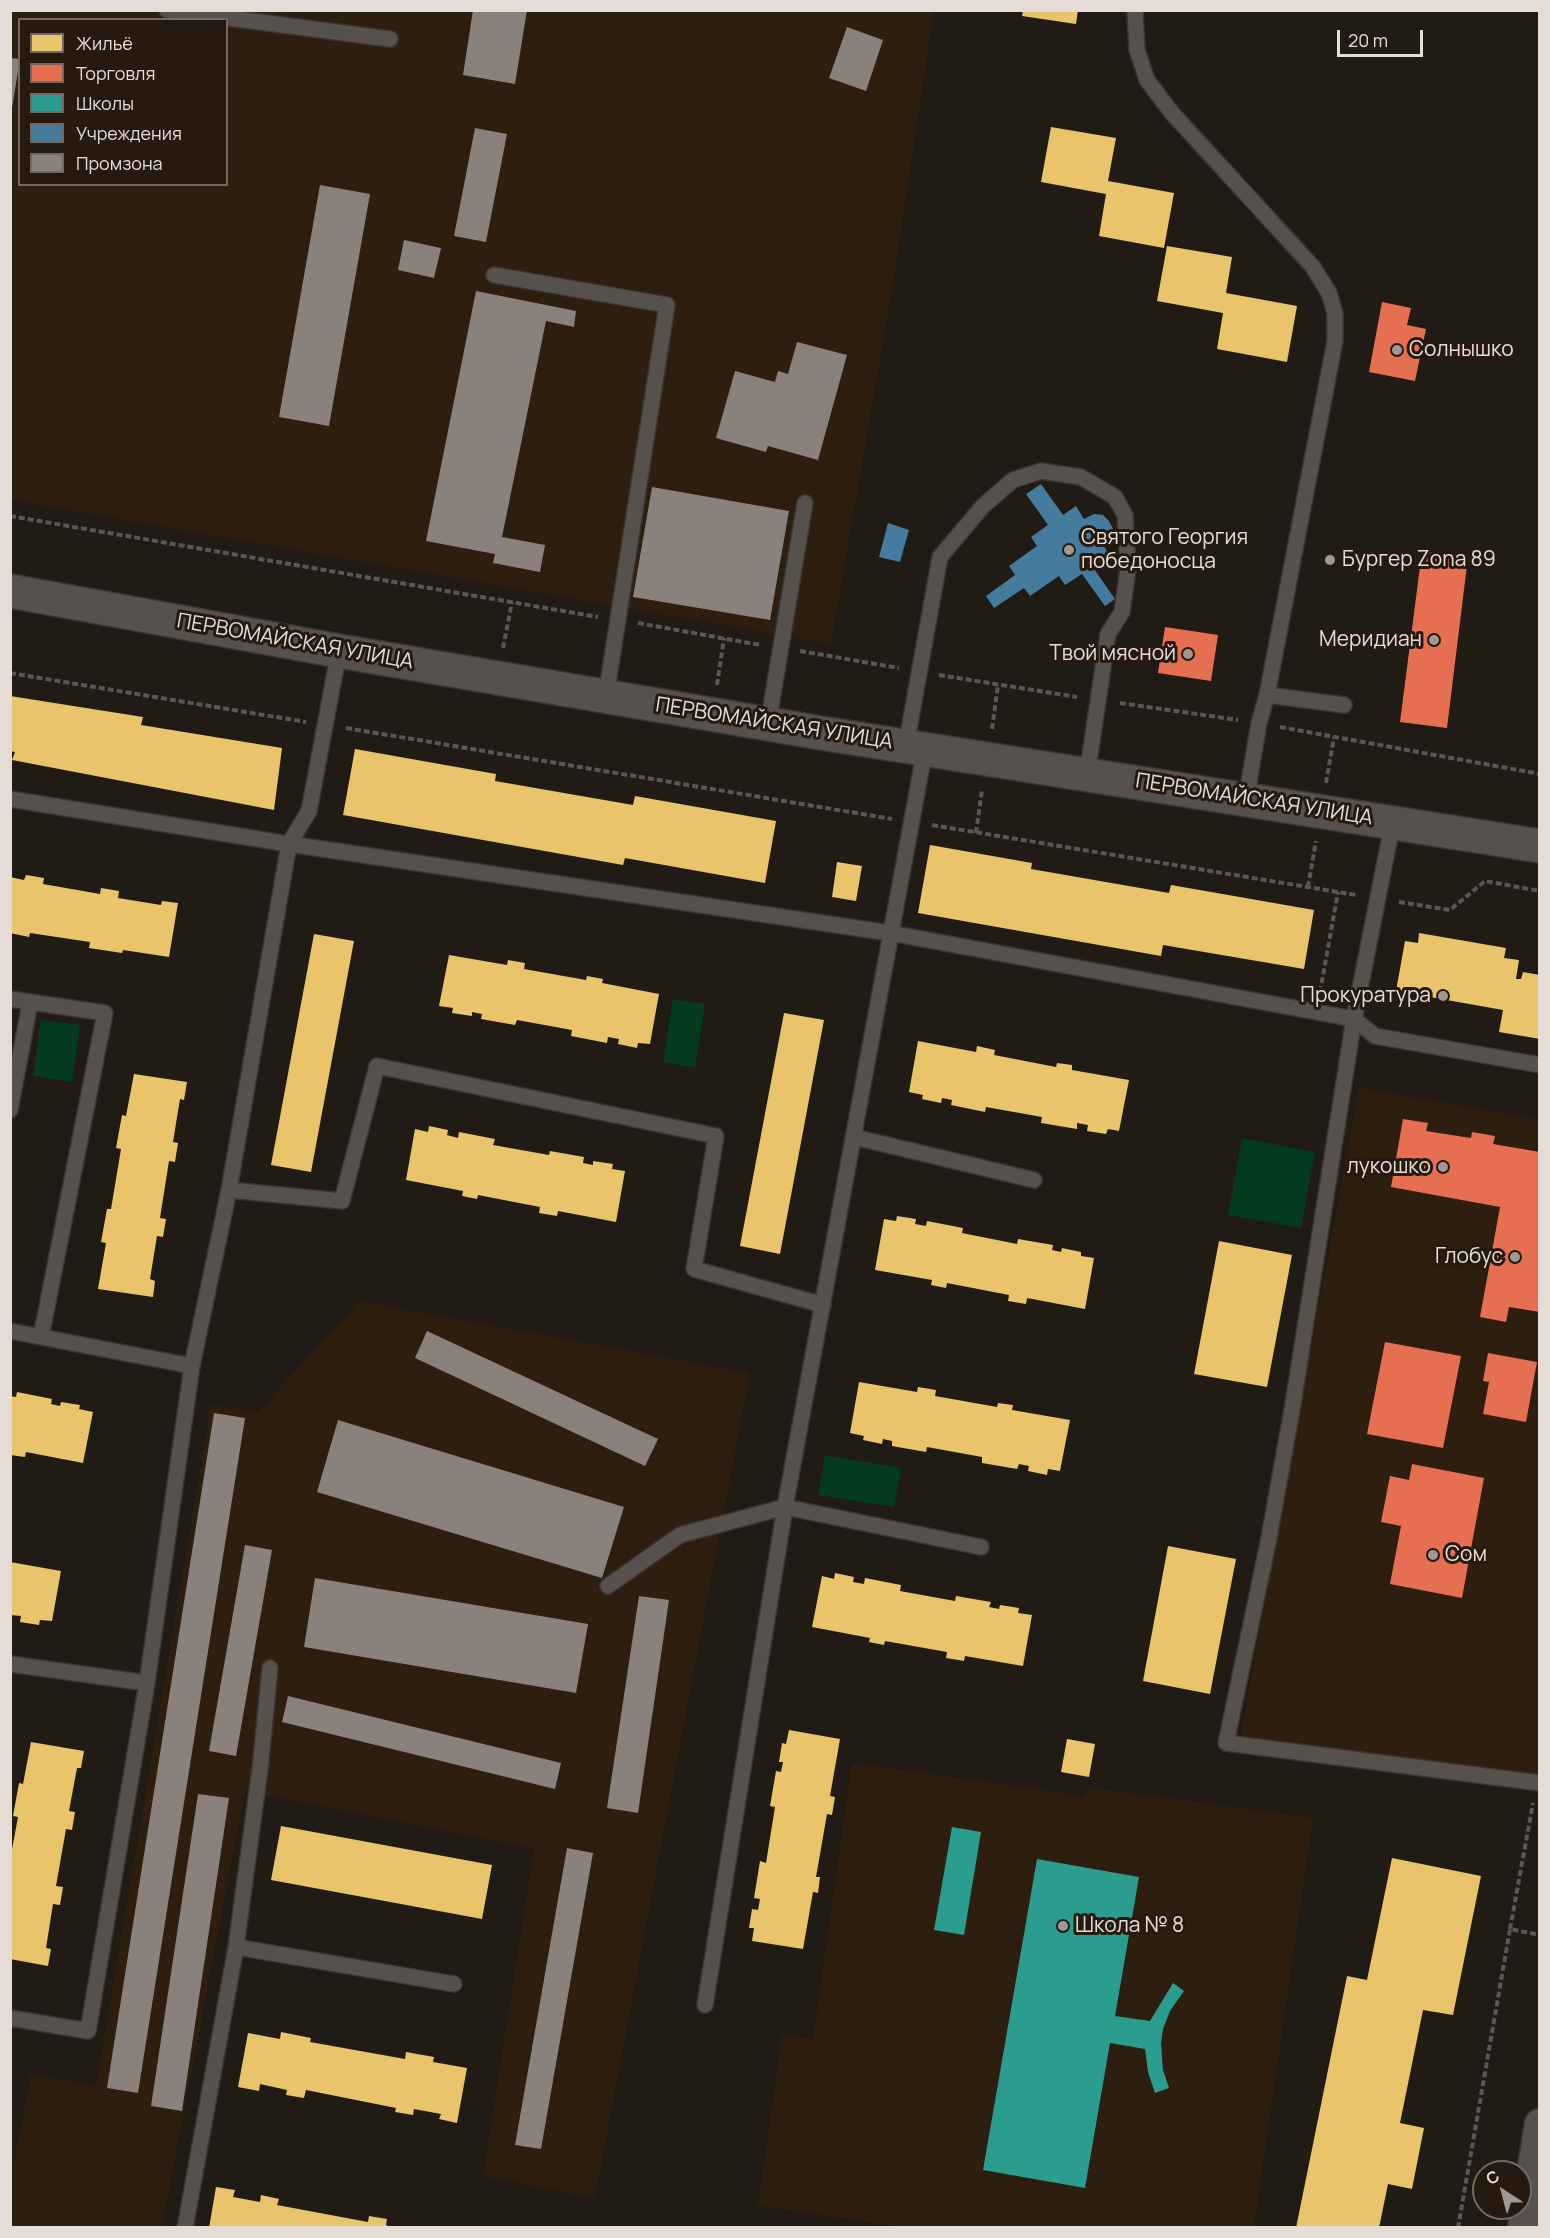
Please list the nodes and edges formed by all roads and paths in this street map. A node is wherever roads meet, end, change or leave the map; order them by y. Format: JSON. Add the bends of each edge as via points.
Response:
{"nodes":[{"id":1,"x":167,"y":10,"type":"edge"},
{"id":2,"x":1135,"y":10,"type":"edge"},
{"id":3,"x":390,"y":39,"type":"dead end"},
{"id":4,"x":494,"y":275,"type":"dead end"},
{"id":5,"x":805,"y":503,"type":"dead end"},
{"id":6,"x":10,"y":591,"type":"edge"},
{"id":7,"x":512,"y":602,"type":"dead end"},
{"id":8,"x":724,"y":638,"type":"dead end"},
{"id":9,"x":339,"y":651,"type":"junction"},
{"id":10,"x":10,"y":673,"type":"edge"},
{"id":11,"x":498,"y":678,"type":"junction"},
{"id":12,"x":606,"y":696,"type":"junction"},
{"id":13,"x":1267,"y":696,"type":"junction"},
{"id":14,"x":1344,"y":705,"type":"dead end"},
{"id":15,"x":712,"y":714,"type":"junction"},
{"id":16,"x":768,"y":724,"type":"junction"},
{"id":17,"x":325,"y":725,"type":"junction"},
{"id":18,"x":916,"y":747,"type":"junction"},
{"id":19,"x":1086,"y":775,"type":"junction"},
{"id":20,"x":10,"y":799,"type":"edge"},
{"id":21,"x":1246,"y":800,"type":"junction"},
{"id":22,"x":1393,"y":821,"type":"junction"},
{"id":23,"x":912,"y":822,"type":"junction"},
{"id":24,"x":289,"y":844,"type":"junction"},
{"id":25,"x":1539,"y":846,"type":"edge"},
{"id":26,"x":1539,"y":891,"type":"edge"},
{"id":27,"x":1338,"y":892,"type":"junction"},
{"id":28,"x":1378,"y":899,"type":"junction"},
{"id":29,"x":890,"y":933,"type":"junction"},
{"id":30,"x":10,"y":999,"type":"edge"},
{"id":31,"x":30,"y":1003,"type":"junction"},
{"id":32,"x":1317,"y":1012,"type":"junction"},
{"id":33,"x":1354,"y":1019,"type":"junction"},
{"id":34,"x":1539,"y":1065,"type":"edge"},
{"id":35,"x":10,"y":1110,"type":"edge"},
{"id":36,"x":854,"y":1137,"type":"junction"},
{"id":37,"x":1034,"y":1180,"type":"dead end"},
{"id":38,"x":229,"y":1191,"type":"junction"},
{"id":39,"x":823,"y":1305,"type":"junction"},
{"id":40,"x":10,"y":1331,"type":"edge"},
{"id":41,"x":41,"y":1337,"type":"junction"},
{"id":42,"x":192,"y":1366,"type":"junction"},
{"id":43,"x":785,"y":1507,"type":"junction"},
{"id":44,"x":981,"y":1547,"type":"dead end"},
{"id":45,"x":608,"y":1586,"type":"dead end"},
{"id":46,"x":10,"y":1664,"type":"edge"},
{"id":47,"x":270,"y":1668,"type":"dead end"},
{"id":48,"x":147,"y":1683,"type":"junction"},
{"id":49,"x":1538,"y":1783,"type":"edge"},
{"id":50,"x":1509,"y":1929,"type":"junction"},
{"id":51,"x":1539,"y":1935,"type":"edge"},
{"id":52,"x":236,"y":1947,"type":"junction"},
{"id":53,"x":454,"y":1984,"type":"dead end"},
{"id":54,"x":705,"y":2005,"type":"dead end"},
{"id":55,"x":10,"y":2018,"type":"edge"},
{"id":56,"x":1539,"y":2124,"type":"edge"},
{"id":57,"x":185,"y":2228,"type":"edge"},
{"id":58,"x":1458,"y":2228,"type":"edge"},
{"id":59,"x":1523,"y":2228,"type":"edge"}],
"edges":[{"from":1,"to":3,"type":"lane"},
{"from":2,"to":13,"type":"lane","via":[[1137,50],[1147,80],[1172,113],[1313,267],[1329,293],[1335,313],[1335,341]]},
{"from":4,"to":12,"type":"lane","via":[[667,305]]},
{"from":5,"to":16,"type":"lane"},
{"from":6,"to":9,"type":"main road","name":"ПЕРВОМАЙСКАЯ УЛИЦА"},
{"from":7,"to":11,"type":"path"},
{"from":8,"to":15,"type":"path"},
{"from":9,"to":11,"type":"main road","name":"ПЕРВОМАЙСКАЯ УЛИЦА"},
{"from":9,"to":17,"type":"lane"},
{"from":10,"to":17,"type":"path"},
{"from":11,"to":12,"type":"main road","name":"ПЕРВОМАЙСКАЯ УЛИЦА"},
{"from":12,"to":15,"type":"main road","name":"ПЕРВОМАЙСКАЯ УЛИЦА"},
{"from":13,"to":14,"type":"lane"},
{"from":13,"to":21,"type":"lane"},
{"from":15,"to":16,"type":"main road","name":"ПЕРВОМАЙСКАЯ УЛИЦА"},
{"from":16,"to":18,"type":"main road","name":"ПЕРВОМАЙСКАЯ УЛИЦА"},
{"from":17,"to":23,"type":"path"},
{"from":17,"to":24,"type":"lane","via":[[309,811]]},
{"from":18,"to":19,"type":"main road","name":"ПЕРВОМАЙСКАЯ УЛИЦА"},
{"from":18,"to":19,"type":"lane","via":[[940,557],[983,506],[1013,480],[1041,471],[1081,477],[1115,497],[1125,515],[1128,568],[1122,612],[1108,634]]},
{"from":18,"to":23,"type":"lane"},
{"from":19,"to":21,"type":"main road","name":"ПЕРВОМАЙСКАЯ УЛИЦА"},
{"from":20,"to":24,"type":"lane"},
{"from":21,"to":22,"type":"main road","name":"ПЕРВОМАЙСКАЯ УЛИЦА"},
{"from":22,"to":25,"type":"main road","name":"ПЕРВОМАЙСКАЯ УЛИЦА"},
{"from":22,"to":28,"type":"lane"},
{"from":23,"to":27,"type":"path"},
{"from":23,"to":29,"type":"lane"},
{"from":24,"to":29,"type":"lane"},
{"from":24,"to":38,"type":"lane"},
{"from":26,"to":28,"type":"path","via":[[1485,881],[1450,910]]},
{"from":27,"to":28,"type":"path"},
{"from":27,"to":32,"type":"path"},
{"from":28,"to":33,"type":"lane"},
{"from":29,"to":32,"type":"lane"},
{"from":29,"to":36,"type":"lane"},
{"from":30,"to":31,"type":"lane"},
{"from":31,"to":35,"type":"lane"},
{"from":31,"to":41,"type":"lane","via":[[105,1012]]},
{"from":32,"to":33,"type":"lane"},
{"from":33,"to":34,"type":"lane","via":[[1375,1036]]},
{"from":33,"to":49,"type":"lane","via":[[1290,1421],[1226,1743]]},
{"from":36,"to":37,"type":"lane"},
{"from":36,"to":39,"type":"lane"},
{"from":38,"to":39,"type":"lane","via":[[342,1201],[377,1066],[716,1136],[694,1269]]},
{"from":38,"to":42,"type":"lane"},
{"from":39,"to":43,"type":"lane"},
{"from":40,"to":41,"type":"lane"},
{"from":41,"to":42,"type":"lane"},
{"from":42,"to":48,"type":"lane"},
{"from":43,"to":44,"type":"lane"},
{"from":43,"to":45,"type":"lane","via":[[680,1536]]},
{"from":43,"to":54,"type":"lane"},
{"from":46,"to":48,"type":"lane"},
{"from":47,"to":52,"type":"lane"},
{"from":48,"to":55,"type":"lane","via":[[88,2031]]},
{"from":49,"to":50,"type":"path"},
{"from":50,"to":51,"type":"path"},
{"from":50,"to":58,"type":"path"},
{"from":52,"to":53,"type":"lane"},
{"from":52,"to":57,"type":"lane"},
{"from":56,"to":59,"type":"street"}]}
